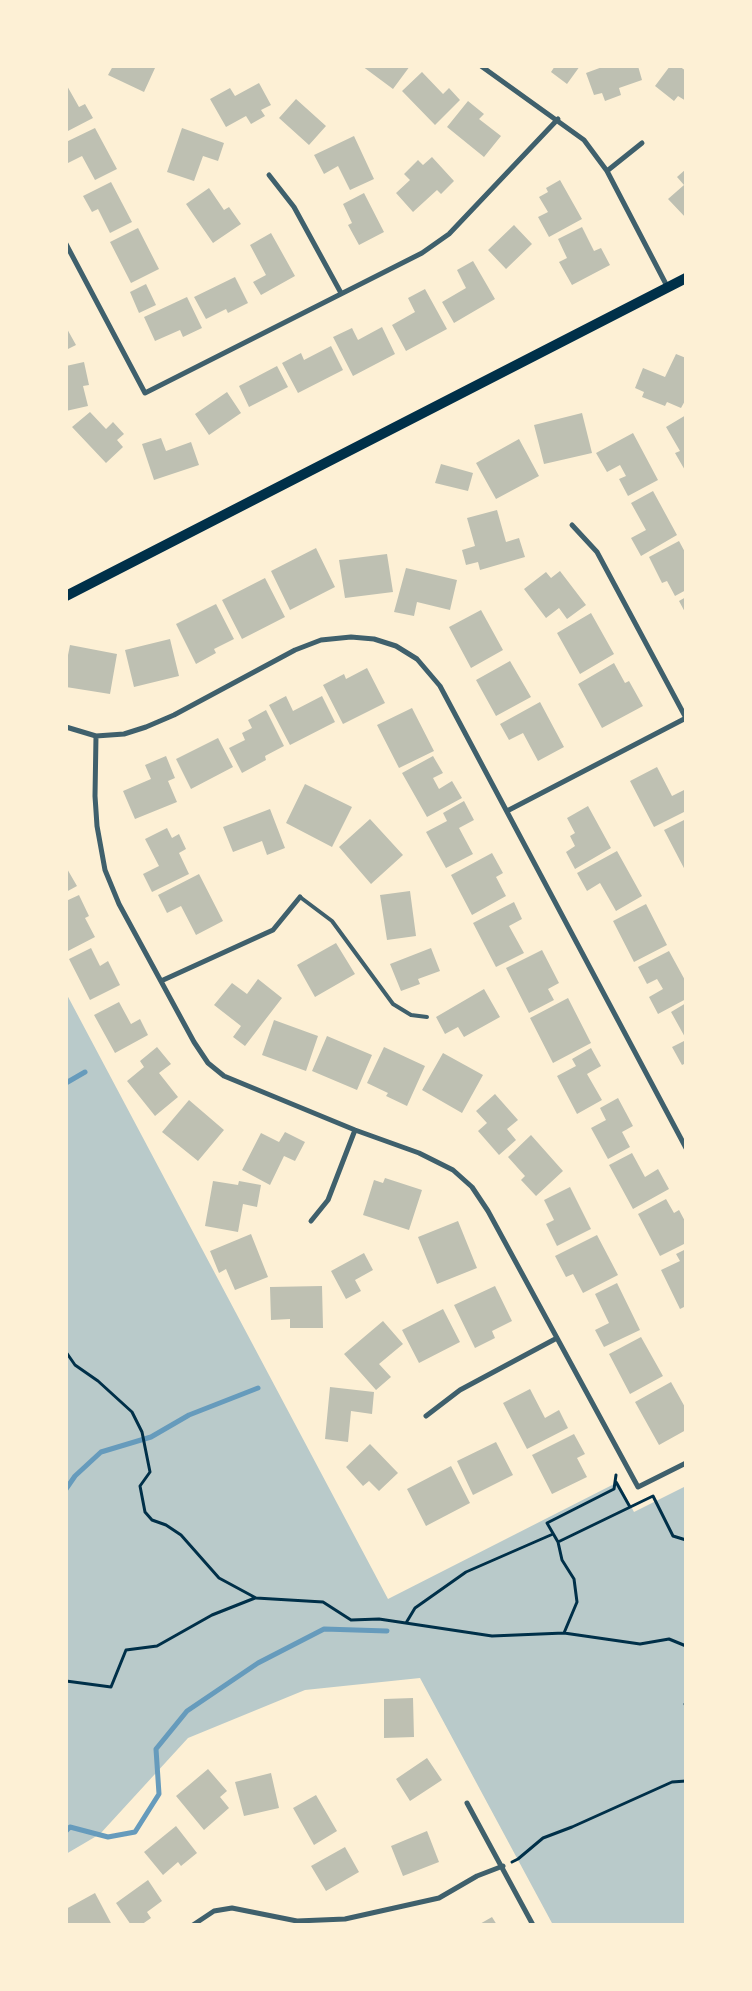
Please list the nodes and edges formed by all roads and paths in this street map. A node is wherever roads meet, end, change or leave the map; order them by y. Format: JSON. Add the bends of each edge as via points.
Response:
{"nodes":[{"id":1,"x":481,"y":66,"type":"edge"},
{"id":2,"x":558,"y":119,"type":"junction"},
{"id":3,"x":642,"y":143,"type":"dead end"},
{"id":4,"x":608,"y":171,"type":"junction"},
{"id":5,"x":269,"y":175,"type":"dead end"},
{"id":6,"x":66,"y":244,"type":"edge"},
{"id":7,"x":686,"y":278,"type":"edge"},
{"id":8,"x":668,"y":288,"type":"junction"},
{"id":9,"x":341,"y":293,"type":"junction"},
{"id":10,"x":572,"y":525,"type":"dead end"},
{"id":11,"x":66,"y":596,"type":"edge"},
{"id":12,"x":686,"y":718,"type":"edge"},
{"id":13,"x":66,"y":727,"type":"edge"},
{"id":14,"x":96,"y":736,"type":"junction"},
{"id":15,"x":507,"y":811,"type":"junction"},
{"id":16,"x":300,"y":897,"type":"joint"},
{"id":17,"x":161,"y":981,"type":"junction"},
{"id":18,"x":427,"y":1017,"type":"dead end"},
{"id":19,"x":355,"y":1130,"type":"junction"},
{"id":20,"x":686,"y":1148,"type":"edge"},
{"id":21,"x":311,"y":1222,"type":"dead end"},
{"id":22,"x":557,"y":1338,"type":"junction"},
{"id":23,"x":66,"y":1352,"type":"edge"},
{"id":24,"x":426,"y":1416,"type":"dead end"},
{"id":25,"x":686,"y":1462,"type":"edge"},
{"id":26,"x":616,"y":1475,"type":"dead end"},
{"id":27,"x":616,"y":1482,"type":"junction"},
{"id":28,"x":630,"y":1507,"type":"junction"},
{"id":29,"x":554,"y":1534,"type":"junction"},
{"id":30,"x":686,"y":1540,"type":"edge"},
{"id":31,"x":558,"y":1542,"type":"junction"},
{"id":32,"x":256,"y":1598,"type":"junction"},
{"id":33,"x":406,"y":1623,"type":"junction"},
{"id":34,"x":564,"y":1633,"type":"junction"},
{"id":35,"x":686,"y":1646,"type":"edge"},
{"id":36,"x":66,"y":1681,"type":"edge"},
{"id":37,"x":686,"y":1781,"type":"edge"},
{"id":38,"x":467,"y":1803,"type":"dead end"},
{"id":39,"x":518,"y":1860,"type":"dead end"},
{"id":40,"x":503,"y":1866,"type":"junction"},
{"id":41,"x":193,"y":1925,"type":"edge"},
{"id":42,"x":533,"y":1925,"type":"edge"}],
"edges":[{"from":1,"to":2,"type":"street"},
{"from":2,"to":4,"type":"street","via":[[584,140]]},
{"from":2,"to":9,"type":"street","via":[[449,234],[422,253]]},
{"from":3,"to":4,"type":"street"},
{"from":4,"to":8,"type":"street"},
{"from":5,"to":9,"type":"street","via":[[294,207]]},
{"from":6,"to":9,"type":"street","via":[[145,393]]},
{"from":7,"to":8,"type":"main road"},
{"from":8,"to":11,"type":"main road"},
{"from":10,"to":12,"type":"street","via":[[597,552]]},
{"from":12,"to":15,"type":"street"},
{"from":13,"to":14,"type":"street"},
{"from":14,"to":15,"type":"street","via":[[124,734],[146,727],[295,650],[321,640],[374,639],[396,646],[417,659],[440,686]]},
{"from":14,"to":17,"type":"street","via":[[97,826],[105,870],[119,904]]},
{"from":15,"to":20,"type":"street"},
{"from":16,"to":17,"type":"street","via":[[273,930]]},
{"from":16,"to":18,"type":"lane","via":[[332,921],[393,1004],[411,1015]]},
{"from":17,"to":19,"type":"street","via":[[208,1064],[224,1076]]},
{"from":19,"to":21,"type":"street","via":[[328,1200]]},
{"from":19,"to":22,"type":"street","via":[[419,1153],[453,1170],[472,1187]]},
{"from":22,"to":24,"type":"street","via":[[460,1390]]},
{"from":22,"to":25,"type":"street","via":[[638,1487]]},
{"from":23,"to":32,"type":"path","via":[[75,1365],[132,1412],[142,1432],[150,1472],[140,1486],[145,1512],[152,1520],[181,1535],[219,1578]]},
{"from":26,"to":27,"type":"path"},
{"from":27,"to":28,"type":"path"},
{"from":27,"to":29,"type":"path","via":[[608,1493],[547,1523]]},
{"from":28,"to":30,"type":"path","via":[[653,1496],[674,1536]]},
{"from":28,"to":31,"type":"path"},
{"from":29,"to":31,"type":"path"},
{"from":29,"to":33,"type":"path","via":[[466,1572],[416,1608]]},
{"from":31,"to":34,"type":"path","via":[[562,1560],[574,1579],[577,1602]]},
{"from":32,"to":33,"type":"path","via":[[323,1602],[351,1620],[379,1619]]},
{"from":32,"to":36,"type":"path","via":[[212,1616],[157,1646],[126,1650],[111,1687]]},
{"from":33,"to":34,"type":"path","via":[[492,1636]]},
{"from":34,"to":35,"type":"path","via":[[640,1644],[669,1638]]},
{"from":37,"to":39,"type":"path","via":[[672,1782],[543,1838]]},
{"from":38,"to":40,"type":"street"},
{"from":40,"to":41,"type":"street","via":[[477,1876],[439,1898],[345,1919],[297,1921],[232,1908],[214,1912]]},
{"from":40,"to":42,"type":"street"}]}
